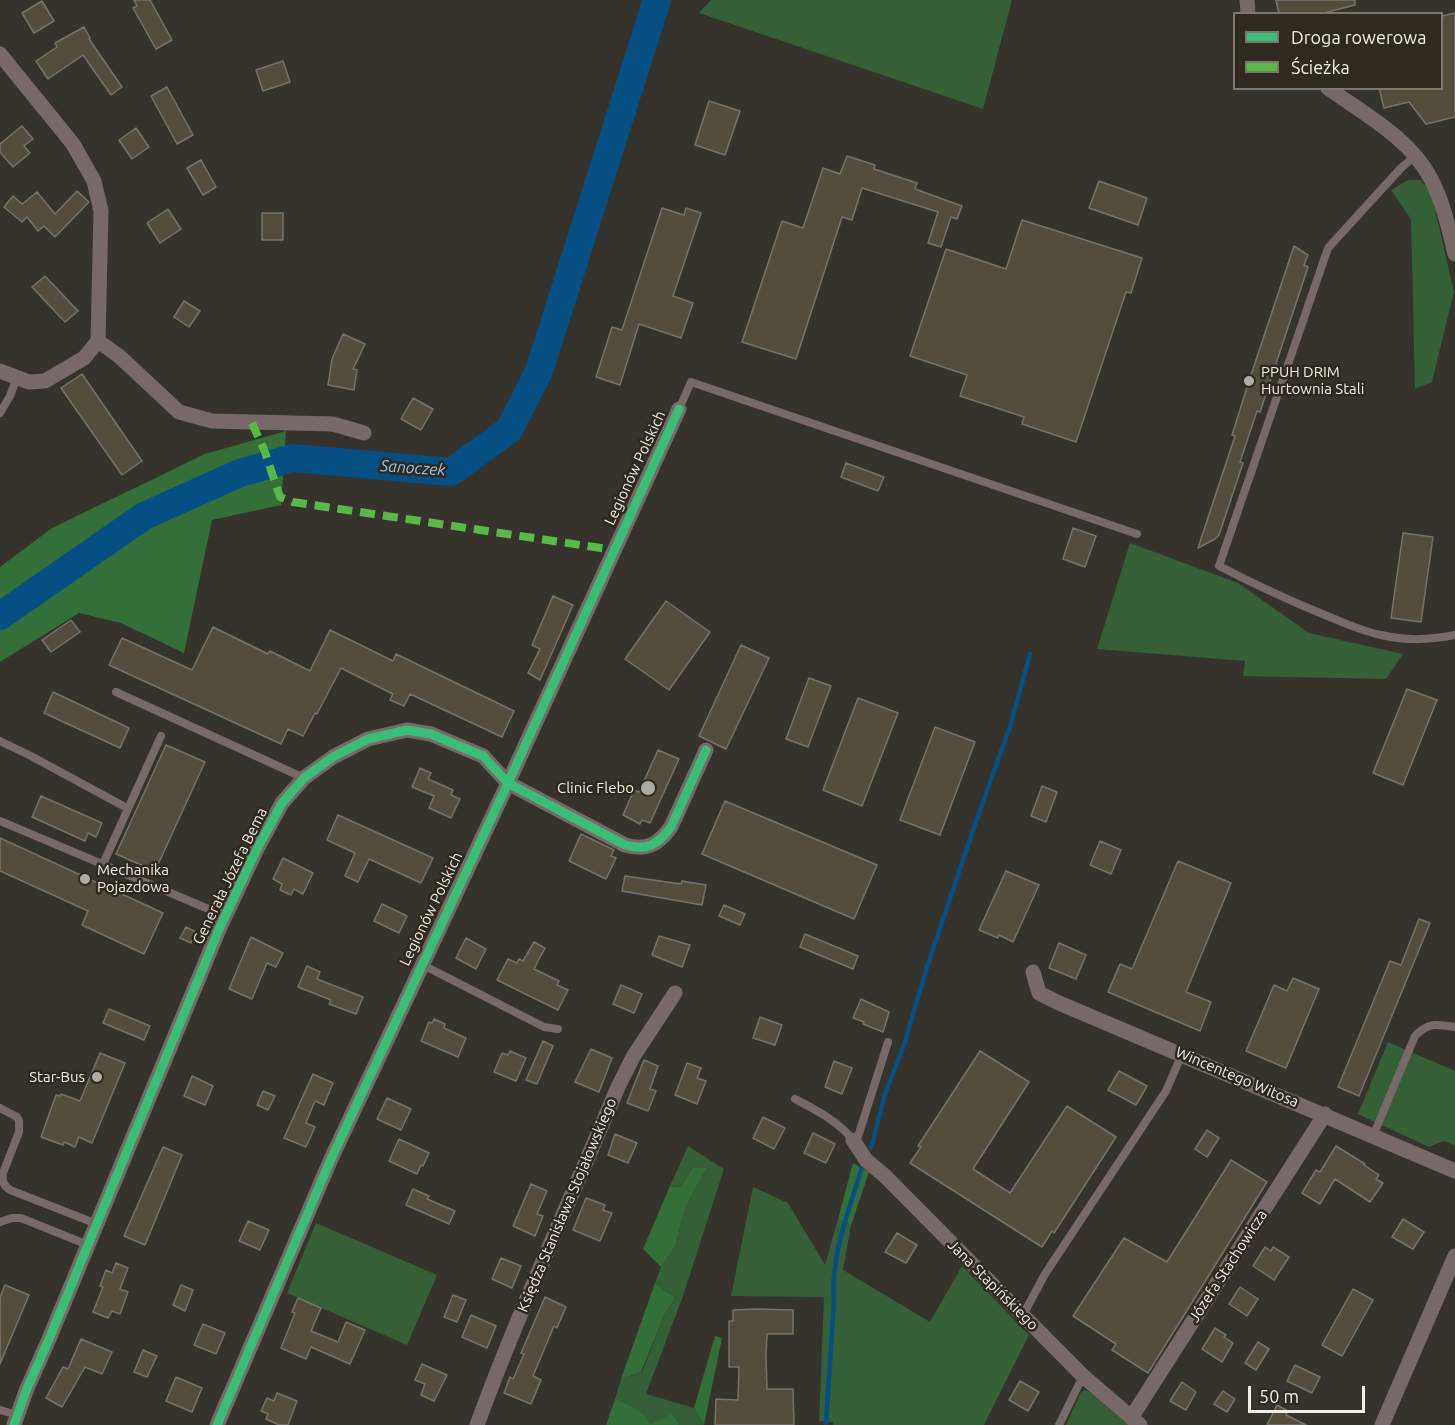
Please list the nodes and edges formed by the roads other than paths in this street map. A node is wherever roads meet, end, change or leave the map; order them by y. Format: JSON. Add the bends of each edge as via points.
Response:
{"nodes":[{"id":1,"x":0,"y":54,"type":"edge"},
{"id":2,"x":1331,"y":90,"type":"edge"},
{"id":3,"x":1415,"y":156,"type":"junction"},
{"id":4,"x":1455,"y":254,"type":"edge"},
{"id":5,"x":98,"y":341,"type":"junction"},
{"id":6,"x":0,"y":371,"type":"edge"},
{"id":7,"x":17,"y":377,"type":"junction"},
{"id":8,"x":679,"y":409,"type":"joint"},
{"id":9,"x":0,"y":413,"type":"edge"},
{"id":10,"x":364,"y":433,"type":"dead end"},
{"id":11,"x":1137,"y":534,"type":"dead end"},
{"id":12,"x":1455,"y":635,"type":"edge"},
{"id":13,"x":116,"y":692,"type":"dead end"},
{"id":14,"x":160,"y":736,"type":"dead end"},
{"id":15,"x":0,"y":741,"type":"edge"},
{"id":16,"x":706,"y":750,"type":"dead end"},
{"id":17,"x":303,"y":778,"type":"junction"},
{"id":18,"x":508,"y":783,"type":"junction"},
{"id":19,"x":127,"y":808,"type":"junction"},
{"id":20,"x":0,"y":821,"type":"edge"},
{"id":21,"x":103,"y":864,"type":"junction"},
{"id":22,"x":225,"y":916,"type":"junction"},
{"id":23,"x":421,"y":964,"type":"junction"},
{"id":24,"x":1033,"y":972,"type":"dead end"},
{"id":25,"x":675,"y":993,"type":"dead end"},
{"id":26,"x":1455,"y":1027,"type":"edge"},
{"id":27,"x":558,"y":1029,"type":"dead end"},
{"id":28,"x":888,"y":1042,"type":"dead end"},
{"id":29,"x":1182,"y":1054,"type":"junction"},
{"id":30,"x":795,"y":1100,"type":"dead end"},
{"id":31,"x":0,"y":1108,"type":"edge"},
{"id":32,"x":1325,"y":1114,"type":"junction"},
{"id":33,"x":1373,"y":1136,"type":"junction"},
{"id":34,"x":854,"y":1142,"type":"junction"},
{"id":35,"x":1455,"y":1171,"type":"edge"},
{"id":36,"x":0,"y":1222,"type":"edge"},
{"id":37,"x":97,"y":1224,"type":"junction"},
{"id":38,"x":88,"y":1245,"type":"junction"},
{"id":39,"x":1455,"y":1258,"type":"edge"},
{"id":40,"x":1023,"y":1315,"type":"junction"},
{"id":41,"x":1083,"y":1376,"type":"junction"},
{"id":42,"x":0,"y":1410,"type":"edge"},
{"id":43,"x":16,"y":1420,"type":"edge"},
{"id":44,"x":1135,"y":1421,"type":"edge"},
{"id":45,"x":217,"y":1425,"type":"edge"},
{"id":46,"x":477,"y":1425,"type":"edge"},
{"id":47,"x":1059,"y":1425,"type":"edge"},
{"id":48,"x":1382,"y":1425,"type":"edge"}],
"edges":[{"from":1,"to":5,"type":"street","via":[[73,144],[94,180],[101,212]]},
{"from":2,"to":3,"type":"street"},
{"from":3,"to":4,"type":"street","via":[[1431,177]]},
{"from":3,"to":12,"type":"lane","via":[[1328,248],[1219,566],[1313,610],[1381,635],[1436,639]]},
{"from":5,"to":7,"type":"street","via":[[84,358],[45,381],[29,382]]},
{"from":5,"to":10,"type":"street","via":[[179,412],[212,421],[333,424]]},
{"from":6,"to":7,"type":"street"},
{"from":7,"to":9,"type":"lane"},
{"from":8,"to":11,"type":"lane","via":[[691,382]]},
{"from":8,"to":18,"type":"street","name":"Legionów Polskich"},
{"from":13,"to":17,"type":"lane"},
{"from":14,"to":19,"type":"lane"},
{"from":15,"to":19,"type":"lane"},
{"from":16,"to":18,"type":"street","name":"Generała Józefa Bema","via":[[671,827],[648,847],[625,845]]},
{"from":17,"to":18,"type":"street","name":"Generała Józefa Bema","via":[[368,739],[407,730],[431,734],[483,756]]},
{"from":17,"to":22,"type":"street","name":"Generała Józefa Bema","via":[[282,803]]},
{"from":18,"to":23,"type":"street","name":"Legionów Polskich"},
{"from":19,"to":21,"type":"lane"},
{"from":20,"to":21,"type":"lane"},
{"from":21,"to":22,"type":"lane"},
{"from":22,"to":37,"type":"street","name":"Generała Józefa Bema"},
{"from":23,"to":27,"type":"lane","via":[[544,1027]]},
{"from":23,"to":45,"type":"street","name":"Legionów Polskich","via":[[331,1159]]},
{"from":24,"to":29,"type":"street","name":"Wincentego Witosa","via":[[1039,993]]},
{"from":25,"to":46,"type":"street","name":"Księdza Stanisława Stojałowskiego","via":[[618,1087]]},
{"from":26,"to":33,"type":"lane","via":[[1435,1024],[1414,1036]]},
{"from":28,"to":34,"type":"lane"},
{"from":29,"to":32,"type":"street","name":"Wincentego Witosa"},
{"from":29,"to":40,"type":"lane","via":[[1166,1091],[1045,1274]]},
{"from":30,"to":34,"type":"lane","via":[[844,1128]]},
{"from":31,"to":37,"type":"lane","via":[[19,1121],[19,1132],[3,1173],[5,1187]]},
{"from":32,"to":33,"type":"street","name":"Wincentego Witosa"},
{"from":32,"to":44,"type":"street","name":"Józefa Stachowicza"},
{"from":33,"to":35,"type":"street","name":"Wincentego Witosa"},
{"from":34,"to":40,"type":"street","name":"Jana Stapińskiego","via":[[866,1160]]},
{"from":36,"to":38,"type":"lane","via":[[21,1218]]},
{"from":37,"to":38,"type":"street","name":"Generała Józefa Bema"},
{"from":38,"to":43,"type":"street","name":"Generała Józefa Bema"},
{"from":39,"to":48,"type":"street"},
{"from":40,"to":41,"type":"street","name":"Jana Stapińskiego"},
{"from":41,"to":44,"type":"street","name":"Jana Stapińskiego"},
{"from":41,"to":47,"type":"lane"},
{"from":42,"to":43,"type":"lane"}]}
